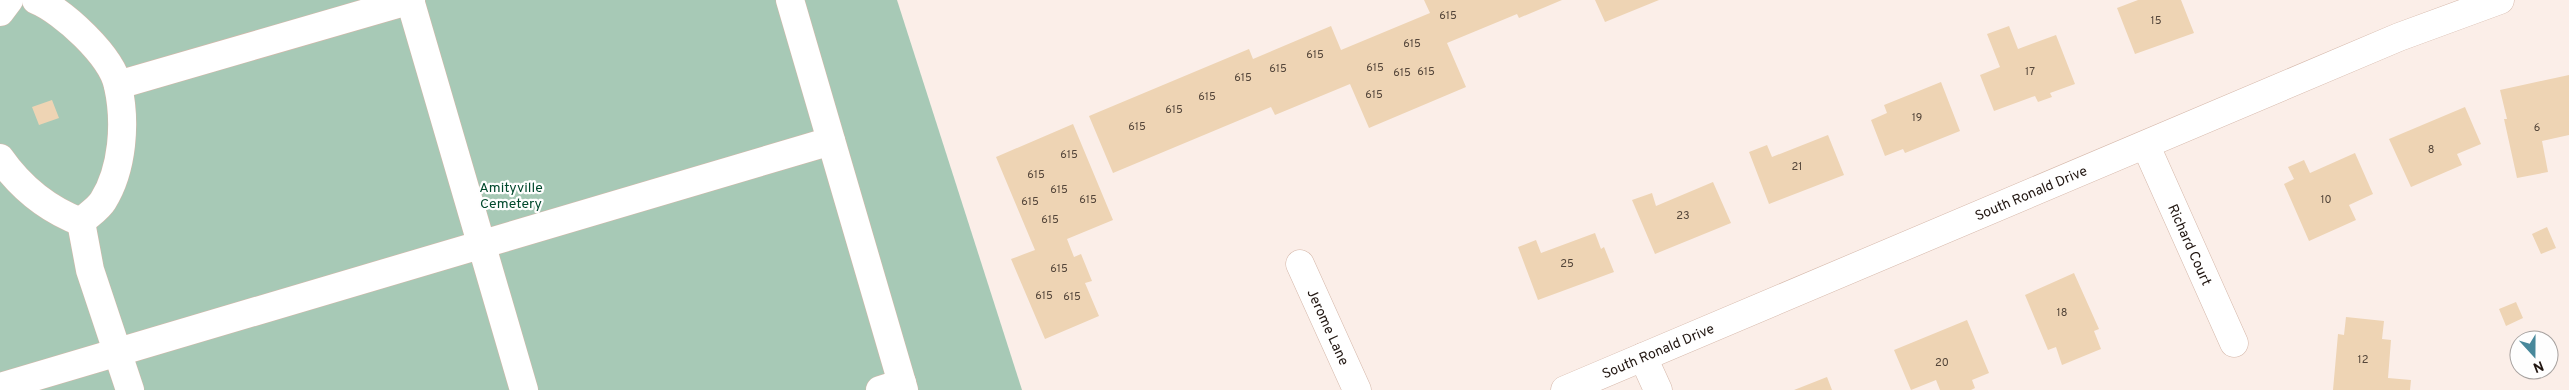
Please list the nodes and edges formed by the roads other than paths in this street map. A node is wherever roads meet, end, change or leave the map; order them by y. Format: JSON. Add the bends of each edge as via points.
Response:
{"nodes":[{"id":1,"x":9,"y":0,"type":"edge"},
{"id":2,"x":36,"y":0,"type":"edge"},
{"id":3,"x":410,"y":0,"type":"edge"},
{"id":4,"x":790,"y":0,"type":"edge"},
{"id":5,"x":2500,"y":0,"type":"edge"},
{"id":6,"x":0,"y":12,"type":"edge"},
{"id":7,"x":118,"y":85,"type":"junction"},
{"id":8,"x":832,"y":141,"type":"junction"},
{"id":9,"x":2146,"y":146,"type":"junction"},
{"id":10,"x":0,"y":158,"type":"edge"},
{"id":11,"x":81,"y":222,"type":"junction"},
{"id":12,"x":482,"y":244,"type":"junction"},
{"id":13,"x":1300,"y":264,"type":"dead end"},
{"id":14,"x":2234,"y":343,"type":"dead end"},
{"id":15,"x":118,"y":352,"type":"junction"},
{"id":16,"x":1643,"y":357,"type":"junction"},
{"id":17,"x":0,"y":387,"type":"edge"},
{"id":18,"x":896,"y":388,"type":"edge"},
{"id":19,"x":130,"y":390,"type":"edge"},
{"id":20,"x":524,"y":390,"type":"edge"},
{"id":21,"x":1357,"y":390,"type":"edge"},
{"id":22,"x":1565,"y":390,"type":"edge"},
{"id":23,"x":1658,"y":390,"type":"edge"}],
"edges":[{"from":1,"to":6,"type":"street"},
{"from":2,"to":7,"type":"street","via":[[51,6],[76,26],[110,67]]},
{"from":3,"to":7,"type":"street"},
{"from":3,"to":12,"type":"street"},
{"from":4,"to":8,"type":"street"},
{"from":5,"to":9,"type":"street","name":"South Ronald Drive","via":[[2399,37]]},
{"from":7,"to":11,"type":"street","via":[[122,127],[118,170],[102,202]]},
{"from":8,"to":12,"type":"street"},
{"from":8,"to":18,"type":"street"},
{"from":9,"to":14,"type":"street","name":"Richard Court"},
{"from":9,"to":16,"type":"street","name":"South Ronald Drive"},
{"from":10,"to":11,"type":"street","via":[[38,200]]},
{"from":11,"to":15,"type":"street","via":[[90,270]]},
{"from":12,"to":15,"type":"street"},
{"from":12,"to":20,"type":"street"},
{"from":13,"to":21,"type":"street","name":"Jerome Lane"},
{"from":15,"to":17,"type":"street"},
{"from":15,"to":19,"type":"street"},
{"from":16,"to":22,"type":"street","name":"South Ronald Drive"},
{"from":16,"to":23,"type":"street"}]}
